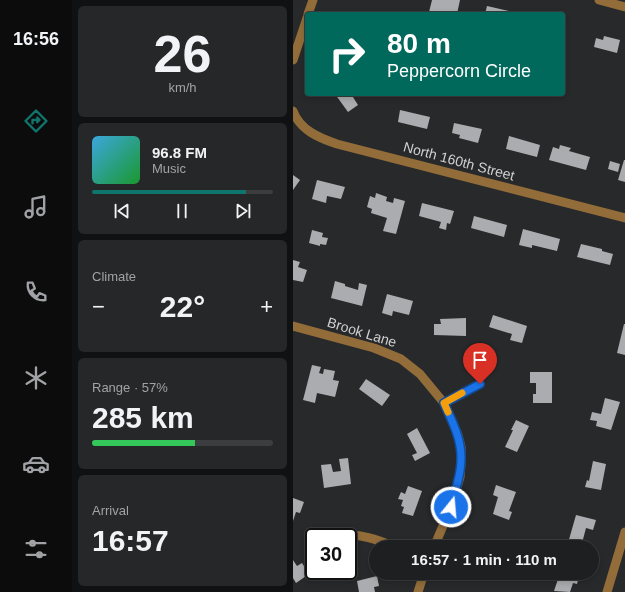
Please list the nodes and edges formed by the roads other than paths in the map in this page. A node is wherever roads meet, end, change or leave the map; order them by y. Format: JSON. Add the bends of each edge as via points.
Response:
{"nodes":[{"id":1,"x":313,"y":0,"type":"edge"},
{"id":2,"x":599,"y":0,"type":"edge"},
{"id":3,"x":625,"y":7,"type":"edge"},
{"id":4,"x":309,"y":12,"type":"edge"},
{"id":5,"x":305,"y":24,"type":"edge"},
{"id":6,"x":293,"y":60,"type":"edge"},
{"id":7,"x":294,"y":114,"type":"edge"},
{"id":8,"x":625,"y":218,"type":"edge"},
{"id":9,"x":293,"y":326,"type":"edge"},
{"id":10,"x":480,"y":384,"type":"dead end"},
{"id":11,"x":444,"y":403,"type":"junction"},
{"id":12,"x":625,"y":532,"type":"edge"},
{"id":13,"x":357,"y":535,"type":"edge"},
{"id":14,"x":377,"y":540,"type":"edge"},
{"id":15,"x":437,"y":540,"type":"edge"},
{"id":16,"x":422,"y":580,"type":"edge"},
{"id":17,"x":418,"y":592,"type":"edge"},
{"id":18,"x":607,"y":592,"type":"edge"}],
"edges":[{"from":1,"to":4,"type":"street"},
{"from":2,"to":3,"type":"street"},
{"from":5,"to":6,"type":"street"},
{"from":7,"to":8,"type":"street","name":"North 160th Street","via":[[303,126],[319,138],[337,144]]},
{"from":9,"to":11,"type":"street","name":"Brook Lane","via":[[374,348],[401,359],[420,374]]},
{"from":10,"to":11,"type":"street"},
{"from":11,"to":15,"type":"street","name":"Brook Lane","via":[[458,436],[461,464],[451,507]]},
{"from":12,"to":18,"type":"street"},
{"from":13,"to":14,"type":"street"},
{"from":16,"to":17,"type":"street"}]}
